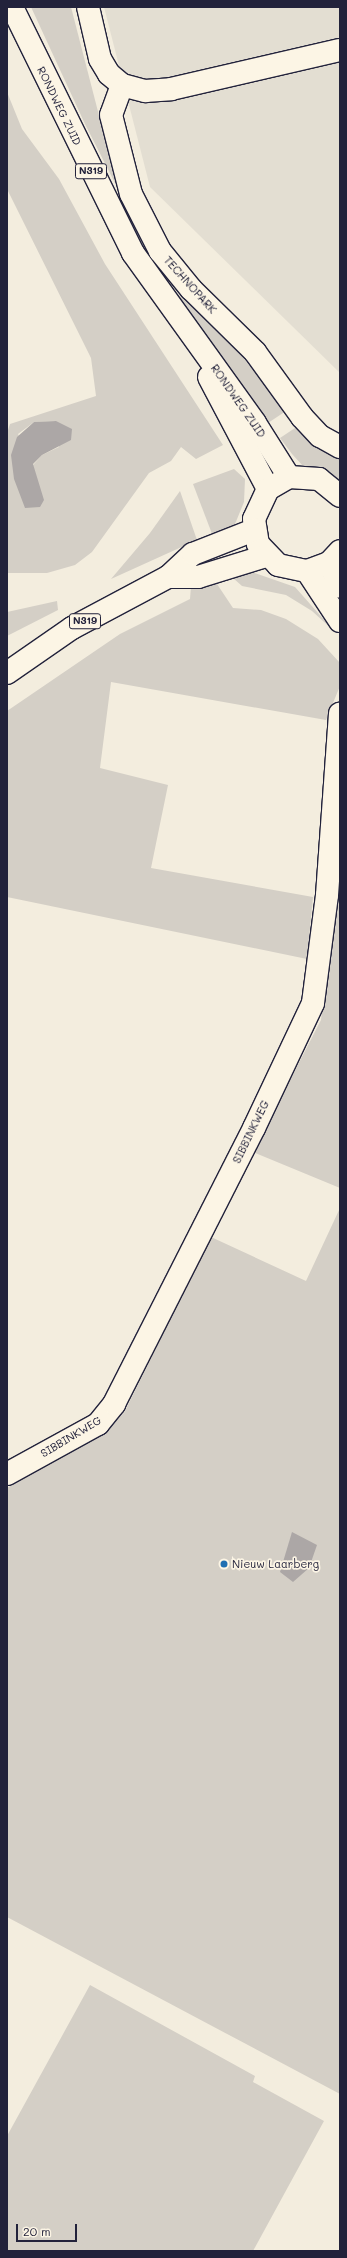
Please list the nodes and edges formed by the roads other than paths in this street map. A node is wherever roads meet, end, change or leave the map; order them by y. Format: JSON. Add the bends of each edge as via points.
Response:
{"nodes":[{"id":1,"x":12,"y":7,"type":"edge"},
{"id":2,"x":88,"y":7,"type":"edge"},
{"id":3,"x":340,"y":50,"type":"edge"},
{"id":4,"x":122,"y":85,"type":"junction"},
{"id":5,"x":184,"y":326,"type":"junction"},
{"id":6,"x":340,"y":448,"type":"edge"},
{"id":7,"x":289,"y":477,"type":"junction"},
{"id":8,"x":268,"y":489,"type":"junction"},
{"id":9,"x":340,"y":496,"type":"edge"},
{"id":10,"x":254,"y":530,"type":"junction"},
{"id":11,"x":266,"y":556,"type":"junction"},
{"id":12,"x":334,"y":557,"type":"edge"},
{"id":13,"x":308,"y":571,"type":"junction"},
{"id":14,"x":168,"y":577,"type":"junction"},
{"id":15,"x":340,"y":587,"type":"edge"},
{"id":16,"x":340,"y":621,"type":"edge"},
{"id":17,"x":7,"y":673,"type":"edge"},
{"id":18,"x":340,"y":713,"type":"edge"},
{"id":19,"x":7,"y":1474,"type":"edge"}],
"edges":[{"from":1,"to":5,"type":"street","name":"RONDWEG ZUID","number":"N319","via":[[133,253]]},
{"from":2,"to":4,"type":"street","via":[[100,59]]},
{"from":3,"to":4,"type":"street","via":[[158,92]]},
{"from":4,"to":6,"type":"street","name":"TECHNOPARK","via":[[111,115],[131,194],[160,251],[191,289],[255,352],[306,421],[320,436]]},
{"from":5,"to":7,"type":"street","name":"RONDWEG ZUID","number":"N319","via":[[255,423]]},
{"from":5,"to":8,"type":"street","name":"RONDWEG ZUID","number":"N319"},
{"from":7,"to":8,"type":"street"},
{"from":7,"to":9,"type":"street","via":[[319,479]]},
{"from":8,"to":10,"type":"street","via":[[256,508]]},
{"from":10,"to":11,"type":"street"},
{"from":10,"to":14,"type":"street","number":"N319","via":[[193,554]]},
{"from":11,"to":13,"type":"street","via":[[292,570]]},
{"from":11,"to":14,"type":"street","number":"N319","via":[[198,577]]},
{"from":12,"to":13,"type":"street"},
{"from":12,"to":15,"type":"street"},
{"from":13,"to":16,"type":"street"},
{"from":14,"to":17,"type":"street","number":"N319","via":[[72,628]]},
{"from":18,"to":19,"type":"street","name":"SIBBINKWEG","via":[[327,895],[312,1003],[250,1135],[114,1404],[98,1424]]}]}
